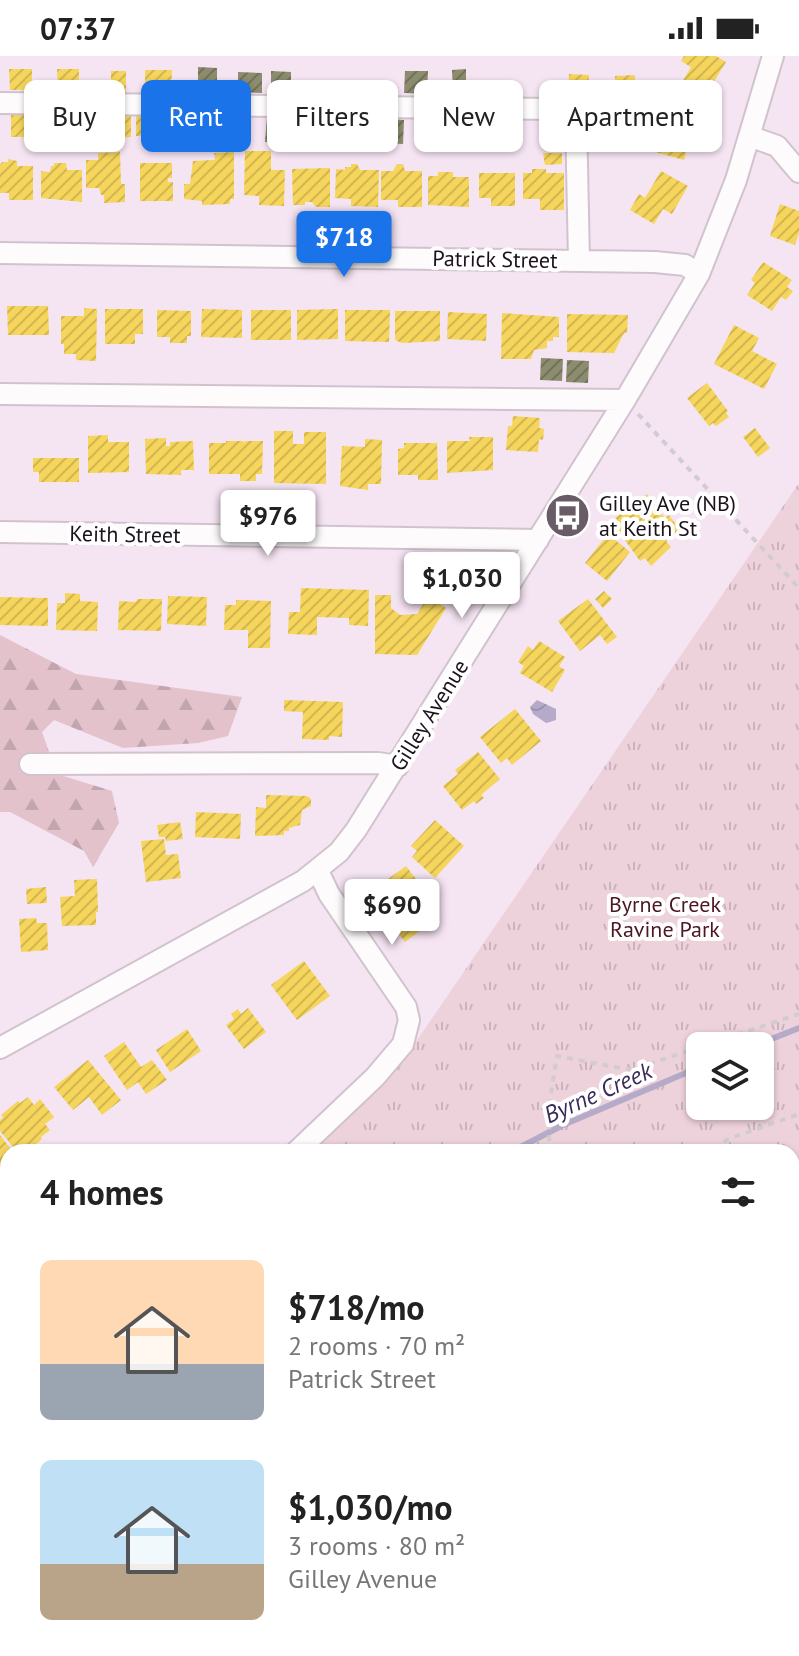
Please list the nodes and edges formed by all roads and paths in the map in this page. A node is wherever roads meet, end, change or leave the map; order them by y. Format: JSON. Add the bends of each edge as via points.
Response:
{"nodes":[{"id":1,"x":773,"y":56,"type":"edge"},
{"id":2,"x":0,"y":103,"type":"edge"},
{"id":3,"x":749,"y":136,"type":"junction"},
{"id":4,"x":799,"y":172,"type":"edge"},
{"id":5,"x":0,"y":253,"type":"edge"},
{"id":6,"x":579,"y":261,"type":"junction"},
{"id":7,"x":699,"y":274,"type":"junction"},
{"id":8,"x":0,"y":394,"type":"edge"},
{"id":9,"x":625,"y":400,"type":"junction"},
{"id":10,"x":0,"y":532,"type":"edge"},
{"id":11,"x":538,"y":540,"type":"junction"},
{"id":12,"x":799,"y":588,"type":"edge"},
{"id":13,"x":30,"y":764,"type":"dead end"},
{"id":14,"x":398,"y":766,"type":"junction"},
{"id":15,"x":318,"y":871,"type":"junction"},
{"id":16,"x":799,"y":1014,"type":"edge"},
{"id":17,"x":744,"y":1032,"type":"edge"},
{"id":18,"x":0,"y":1048,"type":"edge"},
{"id":19,"x":686,"y":1051,"type":"edge"},
{"id":20,"x":799,"y":1114,"type":"edge"},
{"id":21,"x":304,"y":1144,"type":"edge"},
{"id":22,"x":549,"y":1144,"type":"edge"},
{"id":23,"x":723,"y":1144,"type":"edge"}],
"edges":[{"from":1,"to":3,"type":"street","name":"Gilley Avenue"},
{"from":2,"to":6,"type":"street","via":[[558,109],[576,117]]},
{"from":3,"to":4,"type":"street","via":[[777,146]]},
{"from":3,"to":7,"type":"street","name":"Gilley Avenue"},
{"from":5,"to":6,"type":"street","name":"Patrick Street"},
{"from":6,"to":7,"type":"street","name":"Patrick Street","via":[[685,265]]},
{"from":7,"to":9,"type":"street","name":"Gilley Avenue"},
{"from":8,"to":9,"type":"street"},
{"from":9,"to":11,"type":"street","name":"Gilley Avenue"},
{"from":9,"to":12,"type":"path"},
{"from":10,"to":11,"type":"street","name":"Keith Street"},
{"from":11,"to":14,"type":"street","name":"Gilley Avenue"},
{"from":13,"to":14,"type":"street"},
{"from":14,"to":15,"type":"street","name":"Gilley Avenue","via":[[356,830]]},
{"from":15,"to":18,"type":"street","name":"Gilley Avenue"},
{"from":15,"to":21,"type":"street","via":[[406,1007],[409,1020],[403,1044]]},
{"from":16,"to":17,"type":"path"},
{"from":19,"to":22,"type":"path","via":[[631,1070],[557,1056]]},
{"from":20,"to":23,"type":"path"}]}
